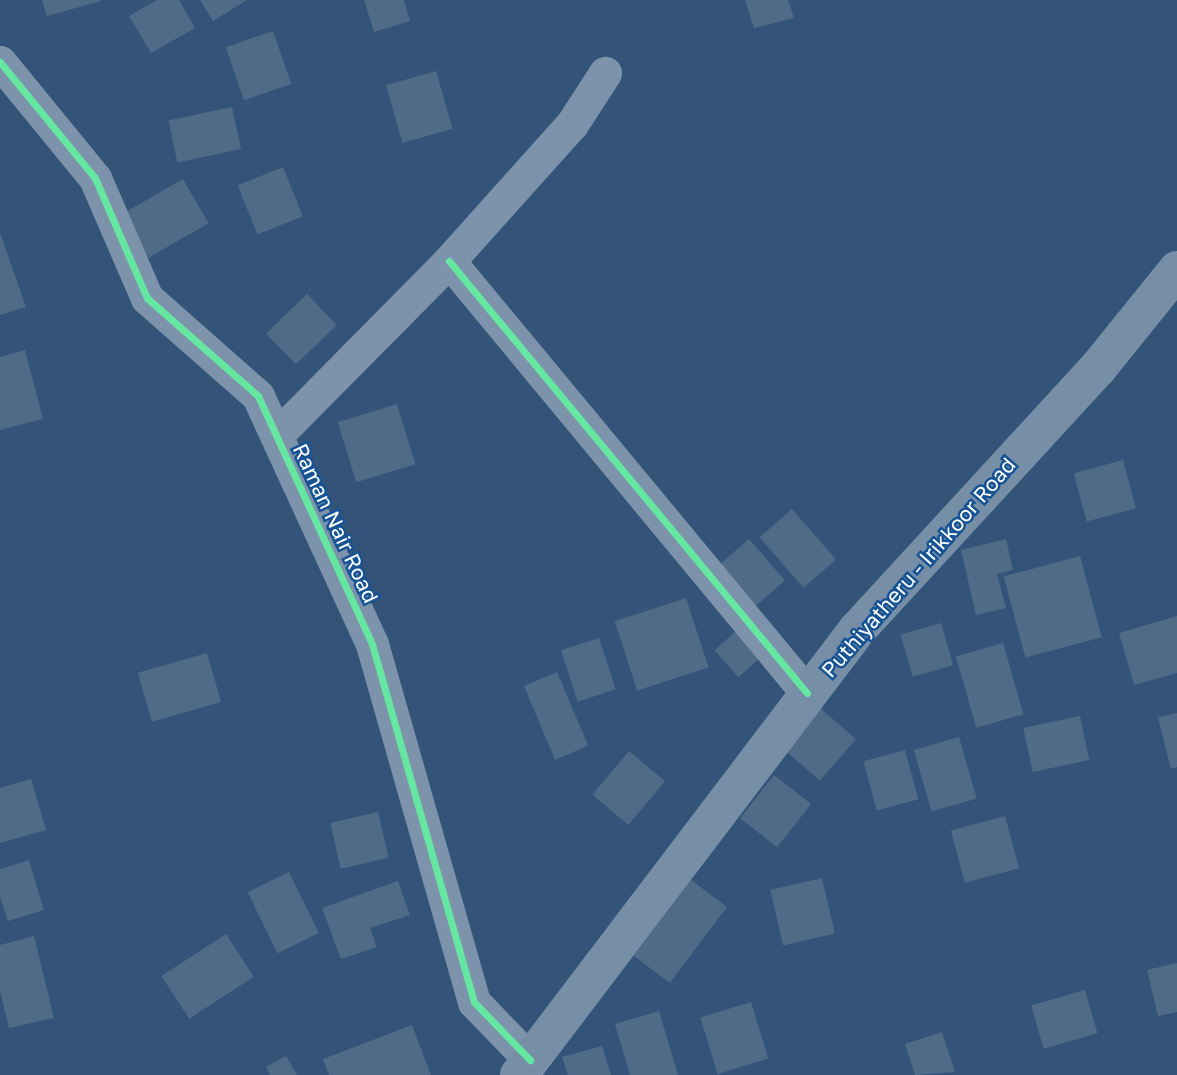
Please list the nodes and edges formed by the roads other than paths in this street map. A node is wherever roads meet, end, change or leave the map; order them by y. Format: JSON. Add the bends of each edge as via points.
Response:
{"nodes":[{"id":1,"x":0,"y":62,"type":"edge"},
{"id":2,"x":606,"y":73,"type":"dead end"},
{"id":3,"x":449,"y":261,"type":"junction"},
{"id":4,"x":1177,"y":270,"type":"edge"},
{"id":5,"x":277,"y":436,"type":"junction"},
{"id":6,"x":807,"y":693,"type":"junction"},
{"id":7,"x":524,"y":1068,"type":"edge"}],
"edges":[{"from":1,"to":5,"type":"street","name":"Raman Nair Road","via":[[95,178],[147,298],[258,396]]},
{"from":2,"to":3,"type":"street","via":[[572,124]]},
{"from":3,"to":5,"type":"street"},
{"from":3,"to":6,"type":"street"},
{"from":4,"to":6,"type":"main road","name":"Puthiyatheru - Irikkoor Road","via":[[1098,368],[900,582]]},
{"from":5,"to":7,"type":"street","name":"Raman Nair Road","via":[[372,644],[474,1002]]},
{"from":6,"to":7,"type":"main road","name":"Puthiyatheru - Irikkoor Road"}]}
